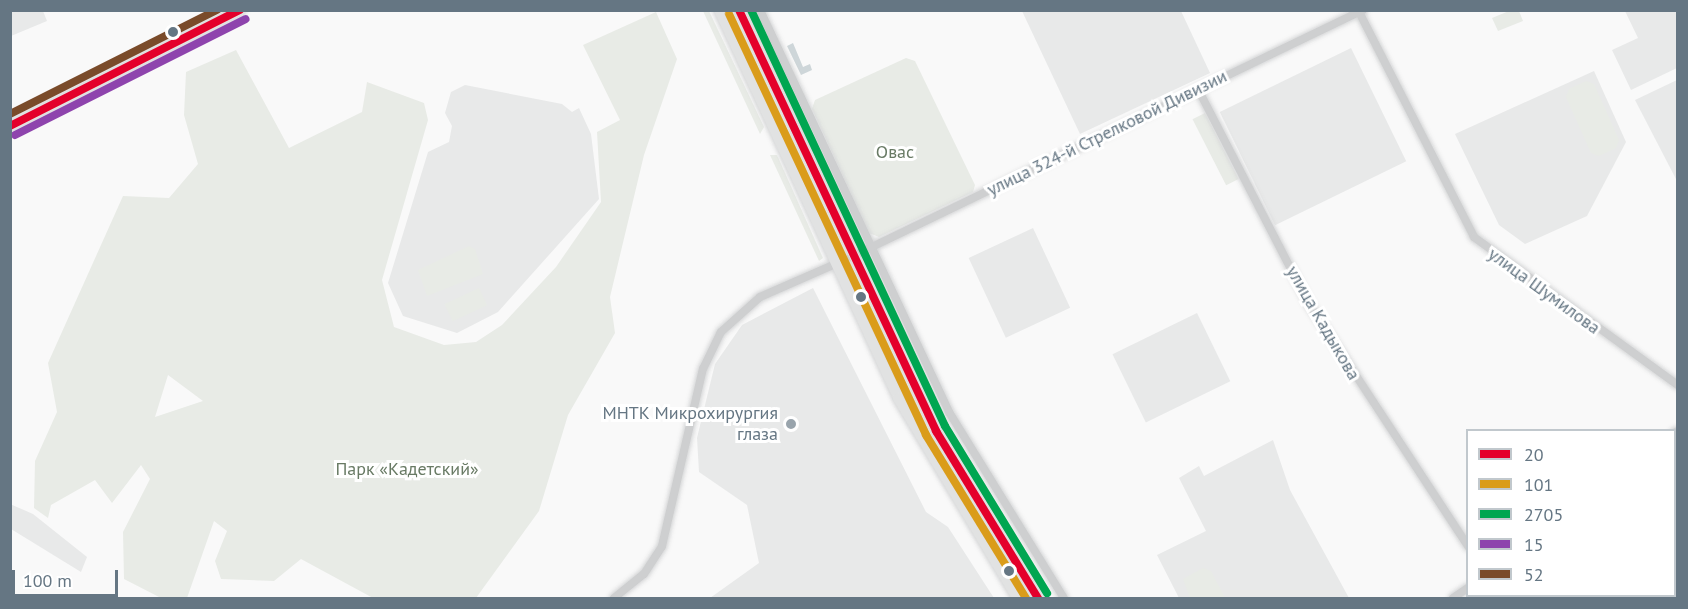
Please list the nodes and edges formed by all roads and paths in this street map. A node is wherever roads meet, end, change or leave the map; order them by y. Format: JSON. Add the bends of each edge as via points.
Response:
{"nodes":[{"id":1,"x":719,"y":10,"type":"edge"},
{"id":2,"x":739,"y":10,"type":"edge"},
{"id":3,"x":760,"y":10,"type":"edge"},
{"id":4,"x":1360,"y":11,"type":"edge"},
{"id":5,"x":232,"y":12,"type":"edge"},
{"id":6,"x":1198,"y":89,"type":"junction"},
{"id":7,"x":31,"y":112,"type":"junction"},
{"id":8,"x":10,"y":119,"type":"edge"},
{"id":9,"x":10,"y":126,"type":"edge"},
{"id":10,"x":870,"y":248,"type":"junction"},
{"id":11,"x":851,"y":257,"type":"junction"},
{"id":12,"x":835,"y":264,"type":"junction"},
{"id":13,"x":1677,"y":385,"type":"edge"},
{"id":14,"x":996,"y":532,"type":"junction"},
{"id":15,"x":982,"y":542,"type":"junction"},
{"id":16,"x":1466,"y":544,"type":"edge"},
{"id":17,"x":1466,"y":589,"type":"edge"},
{"id":18,"x":614,"y":598,"type":"edge"},
{"id":19,"x":1017,"y":598,"type":"edge"},
{"id":20,"x":1038,"y":598,"type":"edge"},
{"id":21,"x":1064,"y":598,"type":"edge"},
{"id":22,"x":1453,"y":598,"type":"edge"}],
"edges":[{"from":1,"to":12,"type":"main road"},
{"from":2,"to":11,"type":"main road"},
{"from":3,"to":10,"type":"street"},
{"from":4,"to":6,"type":"street","name":"улица 324-й Стрелковой Дивизии"},
{"from":4,"to":13,"type":"street","name":"улица Шумилова","via":[[1474,237]]},
{"from":5,"to":7,"type":"main road"},
{"from":6,"to":10,"type":"street","name":"улица 324-й Стрелковой Дивизии"},
{"from":6,"to":16,"type":"street","name":"улица Кадыкова","via":[[1309,304]]},
{"from":7,"to":8,"type":"main road"},
{"from":7,"to":9,"type":"main road"},
{"from":10,"to":11,"type":"street","name":"улица 324-й Стрелковой Дивизии"},
{"from":10,"to":21,"type":"street","via":[[954,420]]},
{"from":11,"to":12,"type":"main road"},
{"from":11,"to":14,"type":"main road","via":[[936,431]]},
{"from":12,"to":15,"type":"main road","via":[[917,435]]},
{"from":12,"to":18,"type":"street","via":[[760,297],[721,332],[703,369],[662,546],[644,574]]},
{"from":14,"to":15,"type":"main road"},
{"from":14,"to":20,"type":"main road"},
{"from":15,"to":19,"type":"main road"},
{"from":17,"to":22,"type":"street"}]}
